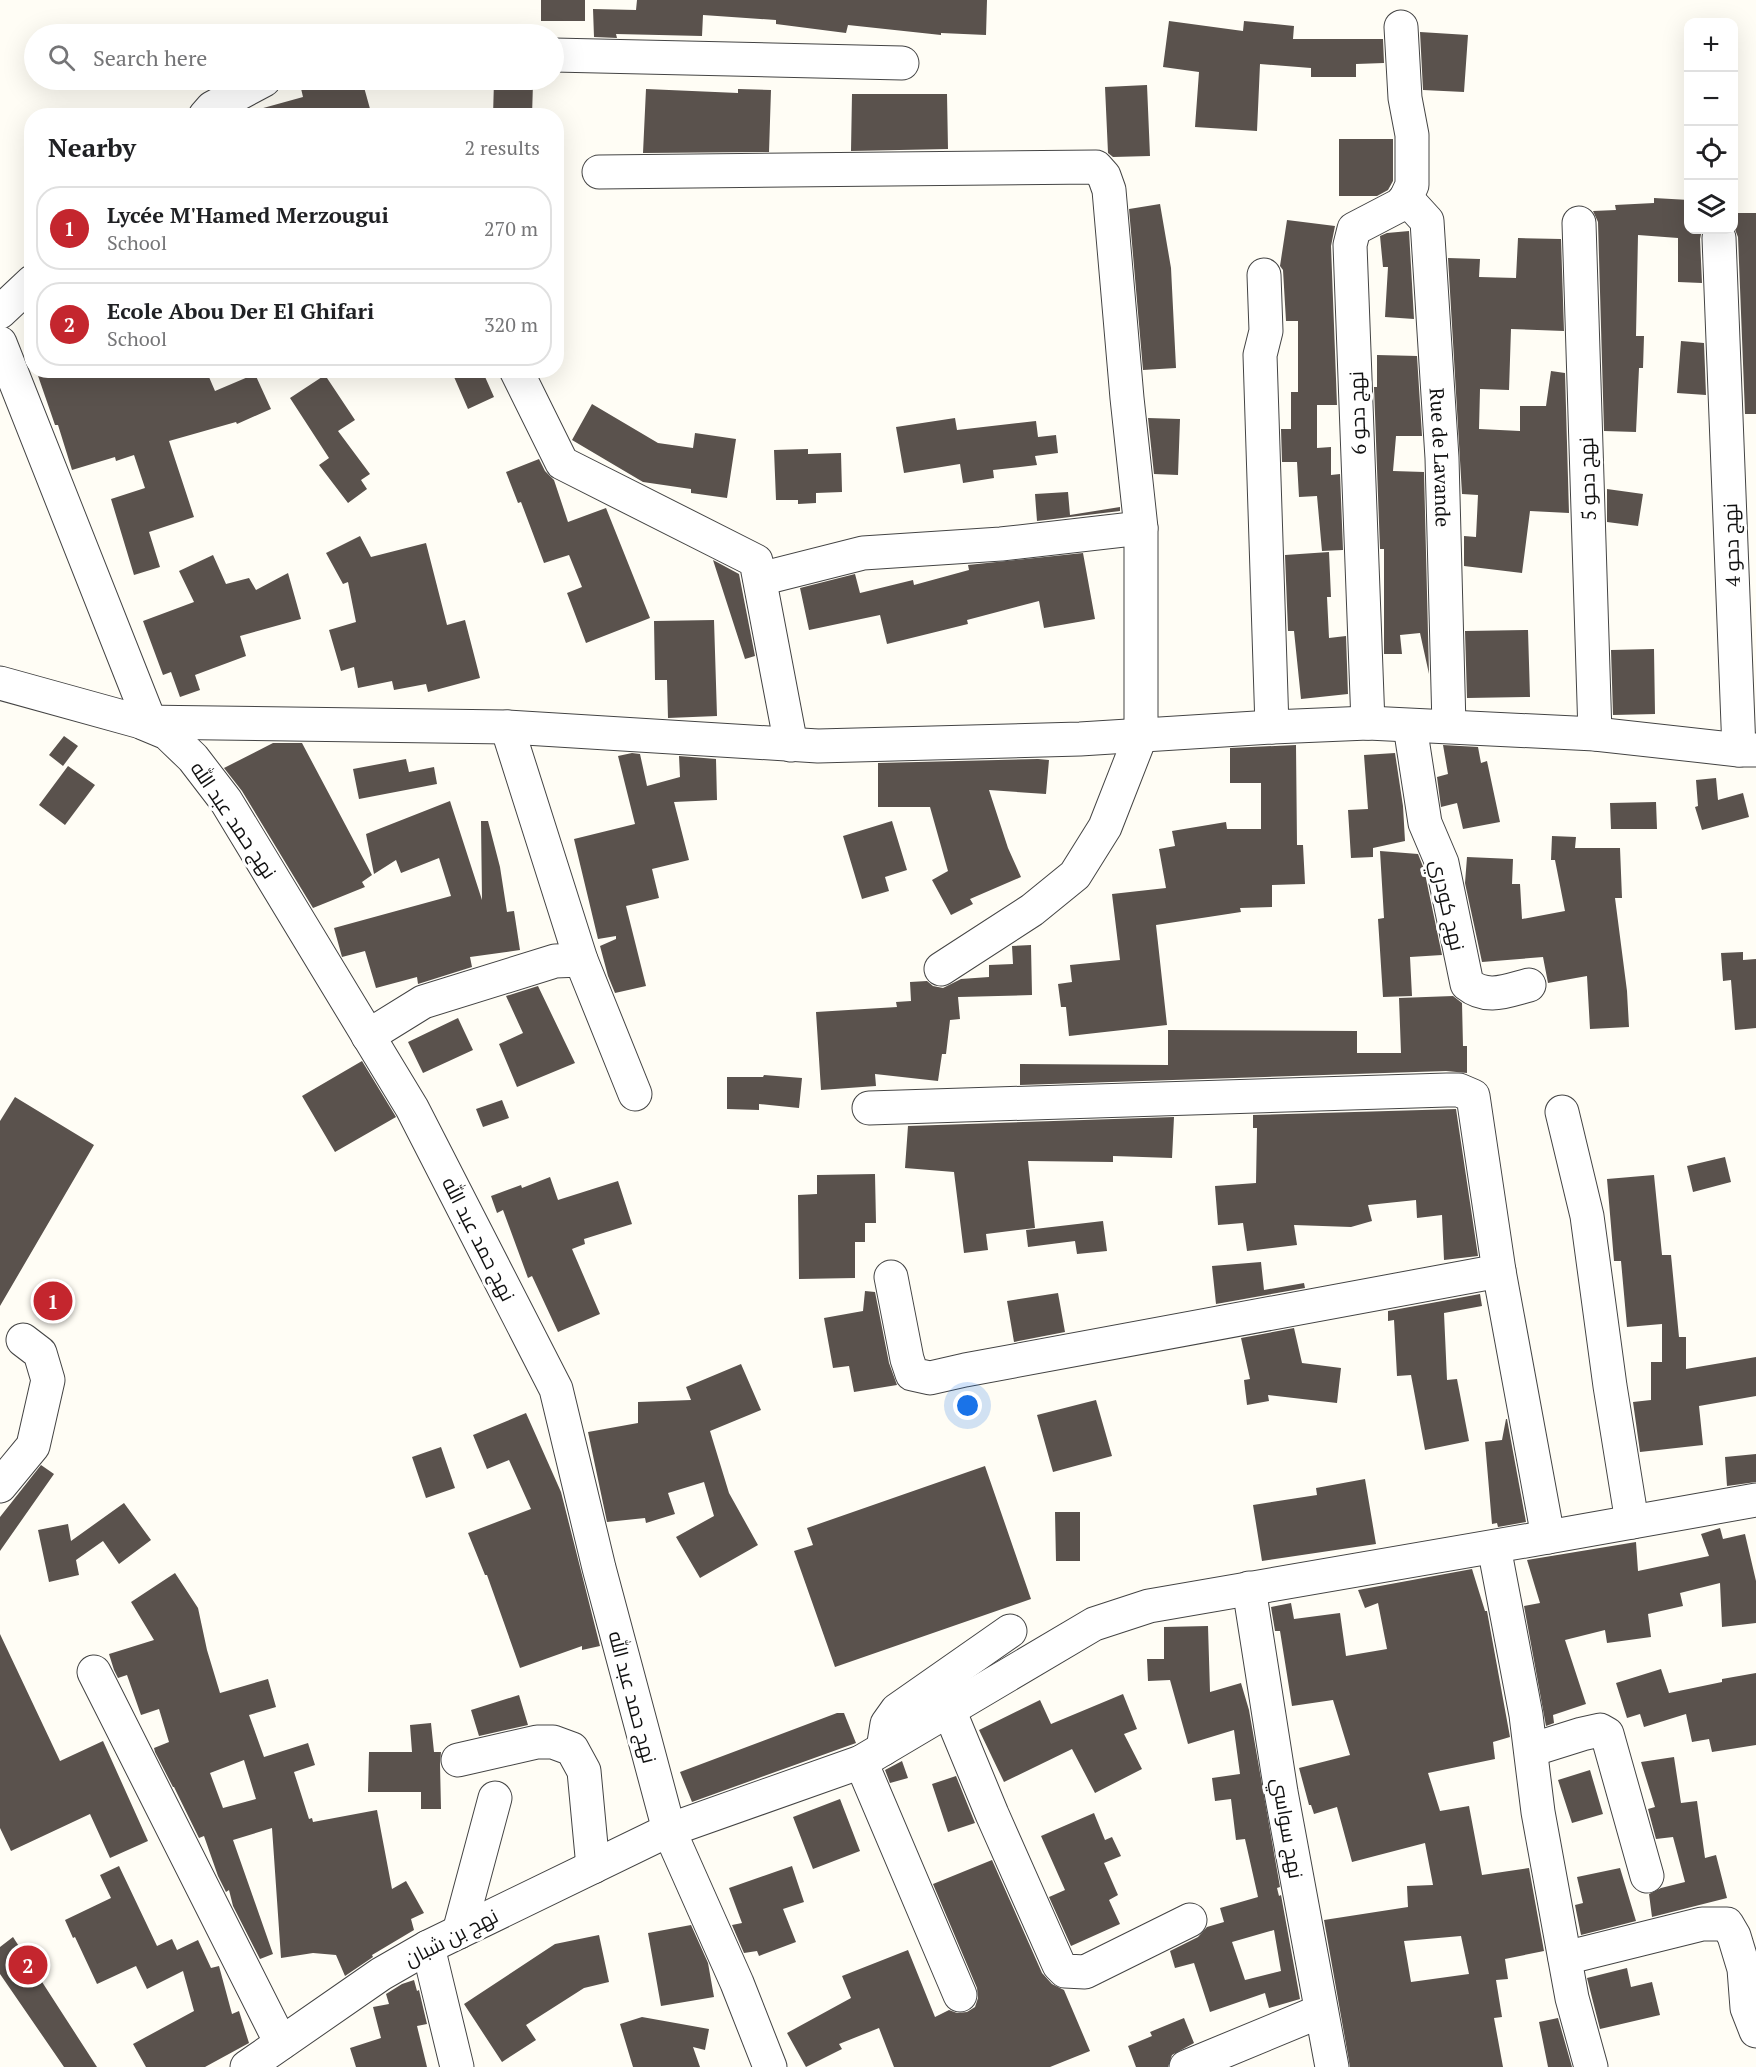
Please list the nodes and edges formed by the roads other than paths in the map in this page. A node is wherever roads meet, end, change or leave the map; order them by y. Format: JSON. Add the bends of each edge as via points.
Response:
{"nodes":[{"id":1,"x":1401,"y":27,"type":"dead end"},
{"id":2,"x":564,"y":55,"type":"edge"},
{"id":3,"x":902,"y":63,"type":"dead end"},
{"id":4,"x":245,"y":90,"type":"edge"},
{"id":5,"x":212,"y":108,"type":"edge"},
{"id":6,"x":599,"y":172,"type":"dead end"},
{"id":7,"x":1406,"y":198,"type":"junction"},
{"id":8,"x":1579,"y":223,"type":"dead end"},
{"id":9,"x":1719,"y":238,"type":"dead end"},
{"id":10,"x":1264,"y":275,"type":"dead end"},
{"id":11,"x":24,"y":290,"type":"edge"},
{"id":12,"x":0,"y":312,"type":"edge"},
{"id":13,"x":0,"y":343,"type":"edge"},
{"id":14,"x":520,"y":378,"type":"edge"},
{"id":15,"x":1141,"y":528,"type":"junction"},
{"id":16,"x":760,"y":579,"type":"junction"},
{"id":17,"x":0,"y":682,"type":"edge"},
{"id":18,"x":145,"y":722,"type":"junction"},
{"id":19,"x":1368,"y":723,"type":"junction"},
{"id":20,"x":1410,"y":726,"type":"junction"},
{"id":21,"x":1449,"y":726,"type":"junction"},
{"id":22,"x":507,"y":727,"type":"junction"},
{"id":23,"x":1272,"y":727,"type":"junction"},
{"id":24,"x":1595,"y":734,"type":"junction"},
{"id":25,"x":1141,"y":735,"type":"junction"},
{"id":26,"x":791,"y":745,"type":"junction"},
{"id":27,"x":1747,"y":750,"type":"edge"},
{"id":28,"x":581,"y":960,"type":"junction"},
{"id":29,"x":941,"y":969,"type":"dead end"},
{"id":30,"x":1529,"y":985,"type":"dead end"},
{"id":31,"x":368,"y":1036,"type":"junction"},
{"id":32,"x":635,"y":1094,"type":"dead end"},
{"id":33,"x":869,"y":1108,"type":"dead end"},
{"id":34,"x":1563,"y":1112,"type":"dead end"},
{"id":35,"x":1499,"y":1271,"type":"junction"},
{"id":36,"x":891,"y":1277,"type":"dead end"},
{"id":37,"x":23,"y":1340,"type":"dead end"},
{"id":38,"x":0,"y":1486,"type":"edge"},
{"id":39,"x":1756,"y":1500,"type":"edge"},
{"id":40,"x":1632,"y":1522,"type":"junction"},
{"id":41,"x":1548,"y":1537,"type":"junction"},
{"id":42,"x":1494,"y":1547,"type":"junction"},
{"id":43,"x":1249,"y":1588,"type":"junction"},
{"id":44,"x":1010,"y":1631,"type":"dead end"},
{"id":45,"x":94,"y":1672,"type":"dead end"},
{"id":46,"x":949,"y":1710,"type":"junction"},
{"id":47,"x":1531,"y":1750,"type":"junction"},
{"id":48,"x":872,"y":1755,"type":"junction"},
{"id":49,"x":458,"y":1760,"type":"dead end"},
{"id":50,"x":495,"y":1798,"type":"dead end"},
{"id":51,"x":669,"y":1830,"type":"junction"},
{"id":52,"x":593,"y":1867,"type":"junction"},
{"id":53,"x":1647,"y":1876,"type":"dead end"},
{"id":54,"x":1190,"y":1920,"type":"dead end"},
{"id":55,"x":459,"y":1932,"type":"junction"},
{"id":56,"x":428,"y":1947,"type":"junction"},
{"id":57,"x":1565,"y":1958,"type":"junction"},
{"id":58,"x":960,"y":1995,"type":"dead end"},
{"id":59,"x":1321,"y":2011,"type":"junction"},
{"id":60,"x":1756,"y":2031,"type":"edge"},
{"id":61,"x":281,"y":2043,"type":"junction"},
{"id":62,"x":247,"y":2067,"type":"edge"},
{"id":63,"x":457,"y":2067,"type":"edge"},
{"id":64,"x":770,"y":2067,"type":"edge"},
{"id":65,"x":1186,"y":2067,"type":"edge"},
{"id":66,"x":1332,"y":2067,"type":"edge"},
{"id":67,"x":1591,"y":2067,"type":"edge"}],
"edges":[{"from":1,"to":7,"type":"street","via":[[1405,98],[1412,135],[1412,186]]},
{"from":2,"to":3,"type":"street"},
{"from":4,"to":5,"type":"street"},
{"from":6,"to":15,"type":"street","via":[[1096,167],[1109,190]]},
{"from":7,"to":19,"type":"street","name":"نهج دحو 6","via":[[1400,205],[1354,228],[1350,245]]},
{"from":7,"to":21,"type":"street","name":"Rue de Lavande","via":[[1427,221],[1442,458]]},
{"from":8,"to":24,"type":"street","name":"نهج دحو 5"},
{"from":9,"to":27,"type":"street","name":"نهج دحو 4"},
{"from":10,"to":23,"type":"street","via":[[1266,331],[1260,355]]},
{"from":11,"to":12,"type":"street"},
{"from":13,"to":18,"type":"street"},
{"from":14,"to":16,"type":"street","via":[[561,463],[756,561]]},
{"from":15,"to":16,"type":"street","via":[[1001,544],[863,553]]},
{"from":15,"to":25,"type":"street"},
{"from":16,"to":26,"type":"street"},
{"from":17,"to":18,"type":"street"},
{"from":18,"to":22,"type":"street"},
{"from":18,"to":31,"type":"street","name":"نهج حمد عبد الله","via":[[167,733],[193,758],[226,801]]},
{"from":19,"to":20,"type":"street"},
{"from":19,"to":23,"type":"street"},
{"from":20,"to":21,"type":"street"},
{"from":20,"to":30,"type":"street","name":"نهج كودري","via":[[1425,823],[1442,864],[1467,984],[1477,992],[1494,994]]},
{"from":21,"to":24,"type":"street"},
{"from":22,"to":26,"type":"street"},
{"from":22,"to":28,"type":"street"},
{"from":23,"to":25,"type":"street"},
{"from":24,"to":27,"type":"street"},
{"from":25,"to":26,"type":"street"},
{"from":25,"to":29,"type":"street","via":[[1105,827],[1074,875],[1032,910]]},
{"from":28,"to":31,"type":"street","via":[[555,961],[423,1002]]},
{"from":28,"to":32,"type":"street"},
{"from":31,"to":51,"type":"street","name":"نهج حمد عبد الله","via":[[412,1108],[556,1389]]},
{"from":33,"to":35,"type":"street","via":[[1459,1090],[1473,1096]]},
{"from":34,"to":40,"type":"street","via":[[1587,1216]]},
{"from":35,"to":36,"type":"street","via":[[930,1378],[912,1374]]},
{"from":35,"to":41,"type":"street"},
{"from":37,"to":38,"type":"street","via":[[40,1353],[48,1380],[33,1446]]},
{"from":39,"to":40,"type":"street","name":"نهج بن شبان"},
{"from":40,"to":41,"type":"street","name":"نهج بن شبان"},
{"from":41,"to":42,"type":"street","name":"نهج بن شبان"},
{"from":42,"to":43,"type":"street","name":"نهج بن شبان"},
{"from":42,"to":47,"type":"street"},
{"from":43,"to":46,"type":"street","name":"نهج بن شبان","via":[[1149,1606],[1094,1624]]},
{"from":43,"to":59,"type":"street","name":"نهج سواسي"},
{"from":44,"to":48,"type":"street","via":[[897,1710]]},
{"from":45,"to":61,"type":"street"},
{"from":46,"to":48,"type":"street","name":"نهج بن شبان"},
{"from":46,"to":54,"type":"street","via":[[1025,1889],[1065,1971],[1085,1972]]},
{"from":47,"to":53,"type":"street","via":[[1600,1730],[1607,1734]]},
{"from":47,"to":57,"type":"street"},
{"from":48,"to":51,"type":"street","name":"نهج بن شبان"},
{"from":48,"to":58,"type":"street"},
{"from":49,"to":52,"type":"street","via":[[537,1742],[553,1742],[572,1749],[585,1771]]},
{"from":50,"to":55,"type":"street"},
{"from":51,"to":52,"type":"street","name":"نهج بن شبان"},
{"from":51,"to":64,"type":"street","name":"نهج حمد عبد الله"},
{"from":52,"to":55,"type":"street","name":"نهج بن شبان"},
{"from":55,"to":56,"type":"street","name":"نهج بن شبان"},
{"from":56,"to":61,"type":"street","name":"نهج بن شبان","via":[[381,1974]]},
{"from":56,"to":63,"type":"street"},
{"from":57,"to":60,"type":"street","via":[[1702,1924],[1727,1924],[1744,1969],[1747,2008]]},
{"from":57,"to":67,"type":"street"},
{"from":59,"to":65,"type":"street"},
{"from":59,"to":66,"type":"street","name":"نهج سواسي"},
{"from":61,"to":62,"type":"street","name":"نهج بن شبان"}]}
